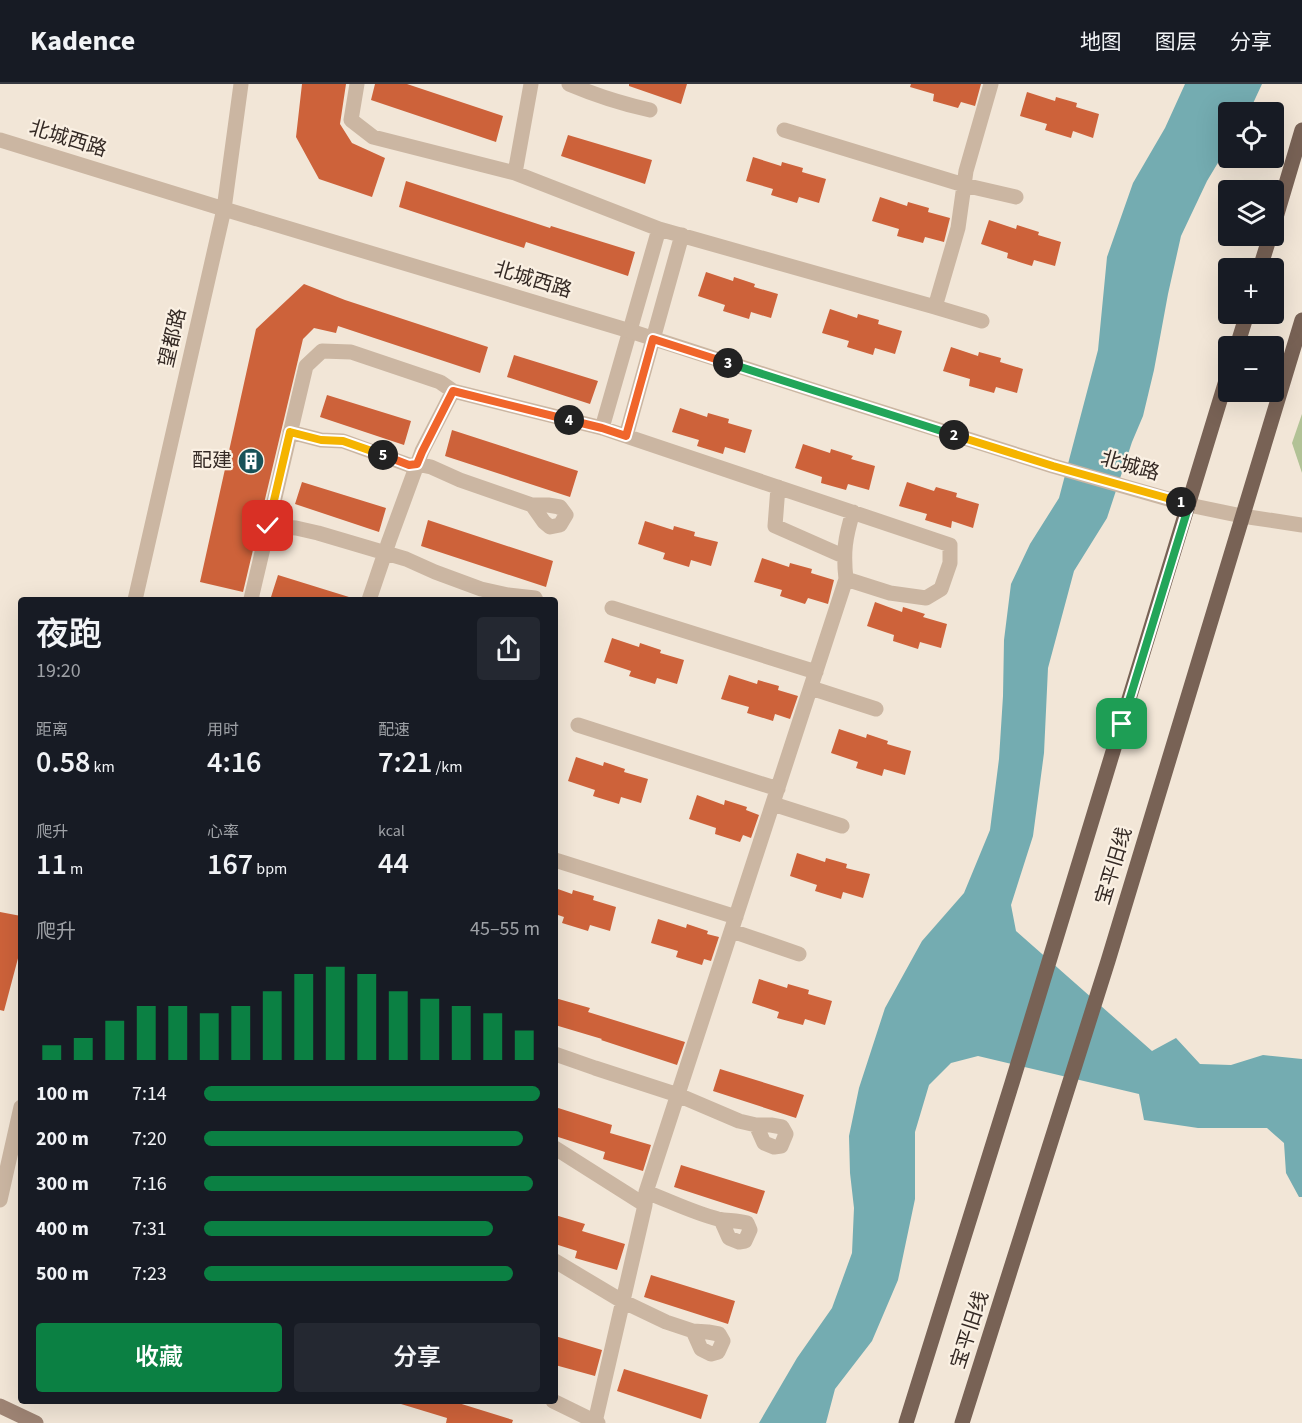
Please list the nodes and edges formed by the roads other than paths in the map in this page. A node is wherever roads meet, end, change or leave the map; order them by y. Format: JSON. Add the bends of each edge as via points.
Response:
{"nodes":[{"id":1,"x":241,"y":84,"type":"edge"},
{"id":2,"x":357,"y":84,"type":"edge"},
{"id":3,"x":531,"y":84,"type":"edge"},
{"id":4,"x":569,"y":84,"type":"edge"},
{"id":5,"x":991,"y":84,"type":"edge"},
{"id":6,"x":650,"y":110,"type":"dead end"},
{"id":7,"x":784,"y":130,"type":"dead end"},
{"id":8,"x":1302,"y":130,"type":"edge"},
{"id":9,"x":0,"y":140,"type":"edge"},
{"id":10,"x":515,"y":173,"type":"junction"},
{"id":11,"x":964,"y":185,"type":"junction"},
{"id":12,"x":1284,"y":190,"type":"edge"},
{"id":13,"x":1016,"y":197,"type":"dead end"},
{"id":14,"x":224,"y":208,"type":"junction"},
{"id":15,"x":659,"y":229,"type":"junction"},
{"id":16,"x":682,"y":235,"type":"junction"},
{"id":17,"x":935,"y":307,"type":"junction"},
{"id":18,"x":1302,"y":320,"type":"edge"},
{"id":19,"x":982,"y":321,"type":"dead end"},
{"id":20,"x":630,"y":331,"type":"junction"},
{"id":21,"x":653,"y":339,"type":"junction"},
{"id":22,"x":453,"y":391,"type":"junction"},
{"id":23,"x":1220,"y":402,"type":"edge"},
{"id":24,"x":602,"y":428,"type":"junction"},
{"id":25,"x":290,"y":432,"type":"junction"},
{"id":26,"x":626,"y":436,"type":"junction"},
{"id":27,"x":417,"y":464,"type":"junction"},
{"id":28,"x":1053,"y":466,"type":"joint"},
{"id":29,"x":778,"y":487,"type":"junction"},
{"id":30,"x":532,"y":505,"type":"dead end"},
{"id":31,"x":1189,"y":505,"type":"junction"},
{"id":32,"x":853,"y":512,"type":"junction"},
{"id":33,"x":1242,"y":516,"type":"junction"},
{"id":34,"x":1302,"y":525,"type":"edge"},
{"id":35,"x":268,"y":526,"type":"junction"},
{"id":36,"x":385,"y":554,"type":"junction"},
{"id":37,"x":843,"y":556,"type":"junction"},
{"id":38,"x":846,"y":579,"type":"junction"},
{"id":39,"x":136,"y":597,"type":"edge"},
{"id":40,"x":251,"y":597,"type":"edge"},
{"id":41,"x":370,"y":597,"type":"edge"},
{"id":42,"x":507,"y":597,"type":"edge"},
{"id":43,"x":612,"y":608,"type":"dead end"},
{"id":44,"x":816,"y":672,"type":"junction"},
{"id":45,"x":811,"y":688,"type":"junction"},
{"id":46,"x":876,"y":709,"type":"dead end"},
{"id":47,"x":578,"y":725,"type":"dead end"},
{"id":48,"x":778,"y":789,"type":"junction"},
{"id":49,"x":773,"y":804,"type":"junction"},
{"id":50,"x":842,"y":826,"type":"dead end"},
{"id":51,"x":558,"y":861,"type":"edge"},
{"id":52,"x":734,"y":924,"type":"junction"},
{"id":53,"x":799,"y":954,"type":"dead end"},
{"id":54,"x":558,"y":1055,"type":"edge"},
{"id":55,"x":678,"y":1095,"type":"junction"},
{"id":56,"x":18,"y":1120,"type":"edge"},
{"id":57,"x":756,"y":1125,"type":"dead end"},
{"id":58,"x":558,"y":1150,"type":"edge"},
{"id":59,"x":646,"y":1198,"type":"junction"},
{"id":60,"x":0,"y":1200,"type":"edge"},
{"id":61,"x":721,"y":1220,"type":"dead end"},
{"id":62,"x":558,"y":1264,"type":"edge"},
{"id":63,"x":622,"y":1301,"type":"junction"},
{"id":64,"x":693,"y":1331,"type":"dead end"},
{"id":65,"x":558,"y":1403,"type":"edge"},
{"id":66,"x":0,"y":1406,"type":"edge"},
{"id":67,"x":596,"y":1422,"type":"edge"},
{"id":68,"x":36,"y":1423,"type":"edge"},
{"id":69,"x":906,"y":1423,"type":"edge"},
{"id":70,"x":962,"y":1423,"type":"edge"}],
"edges":[{"from":1,"to":14,"type":"street","name":"望都路"},
{"from":2,"to":10,"type":"street","via":[[351,120],[373,138]]},
{"from":3,"to":10,"type":"street"},
{"from":4,"to":6,"type":"street"},
{"from":5,"to":11,"type":"street"},
{"from":7,"to":11,"type":"street"},
{"from":8,"to":12,"type":"main road"},
{"from":9,"to":14,"type":"street","name":"北城西路"},
{"from":10,"to":15,"type":"street"},
{"from":11,"to":13,"type":"street"},
{"from":11,"to":17,"type":"street","via":[[958,228]]},
{"from":14,"to":20,"type":"street","name":"北城西路"},
{"from":14,"to":39,"type":"street","name":"望都路"},
{"from":15,"to":16,"type":"street"},
{"from":15,"to":20,"type":"street"},
{"from":16,"to":17,"type":"street"},
{"from":16,"to":21,"type":"street"},
{"from":17,"to":19,"type":"street"},
{"from":18,"to":33,"type":"main road","name":"宝平旧线"},
{"from":20,"to":21,"type":"street","name":"北城西路"},
{"from":20,"to":24,"type":"street"},
{"from":21,"to":26,"type":"street"},
{"from":21,"to":28,"type":"street","name":"北城西路"},
{"from":22,"to":24,"type":"street"},
{"from":22,"to":25,"type":"street","via":[[440,382],[351,352],[322,351],[306,366]]},
{"from":22,"to":27,"type":"street"},
{"from":23,"to":31,"type":"main road","name":"宝平旧线"},
{"from":24,"to":26,"type":"street"},
{"from":25,"to":27,"type":"street","via":[[343,441],[409,465]]},
{"from":25,"to":35,"type":"street"},
{"from":26,"to":29,"type":"street"},
{"from":27,"to":30,"type":"street"},
{"from":27,"to":36,"type":"street"},
{"from":28,"to":31,"type":"street","name":"北城路"},
{"from":29,"to":32,"type":"street"},
{"from":29,"to":37,"type":"street","via":[[775,526]]},
{"from":31,"to":33,"type":"street","name":"北城路"},
{"from":31,"to":69,"type":"main road","name":"宝平旧线"},
{"from":32,"to":37,"type":"street"},
{"from":32,"to":38,"type":"street","via":[[950,544],[950,563],[941,589],[926,598],[890,593]]},
{"from":33,"to":34,"type":"street","name":"北城路"},
{"from":33,"to":70,"type":"main road","name":"宝平旧线","via":[[1108,961]]},
{"from":35,"to":36,"type":"street","via":[[318,533]]},
{"from":35,"to":40,"type":"street"},
{"from":36,"to":41,"type":"street"},
{"from":36,"to":42,"type":"street"},
{"from":37,"to":38,"type":"street"},
{"from":38,"to":44,"type":"street"},
{"from":43,"to":44,"type":"street"},
{"from":44,"to":45,"type":"street"},
{"from":45,"to":46,"type":"street"},
{"from":45,"to":48,"type":"street"},
{"from":47,"to":48,"type":"street"},
{"from":48,"to":49,"type":"street"},
{"from":49,"to":50,"type":"street"},
{"from":49,"to":52,"type":"street"},
{"from":51,"to":52,"type":"street"},
{"from":52,"to":53,"type":"street"},
{"from":52,"to":55,"type":"street"},
{"from":54,"to":55,"type":"street"},
{"from":55,"to":57,"type":"street"},
{"from":55,"to":59,"type":"street"},
{"from":56,"to":60,"type":"street"},
{"from":58,"to":59,"type":"street"},
{"from":59,"to":61,"type":"street"},
{"from":59,"to":63,"type":"street"},
{"from":62,"to":63,"type":"street"},
{"from":63,"to":64,"type":"street"},
{"from":63,"to":67,"type":"street"},
{"from":65,"to":67,"type":"street"},
{"from":66,"to":68,"type":"main road"}]}
